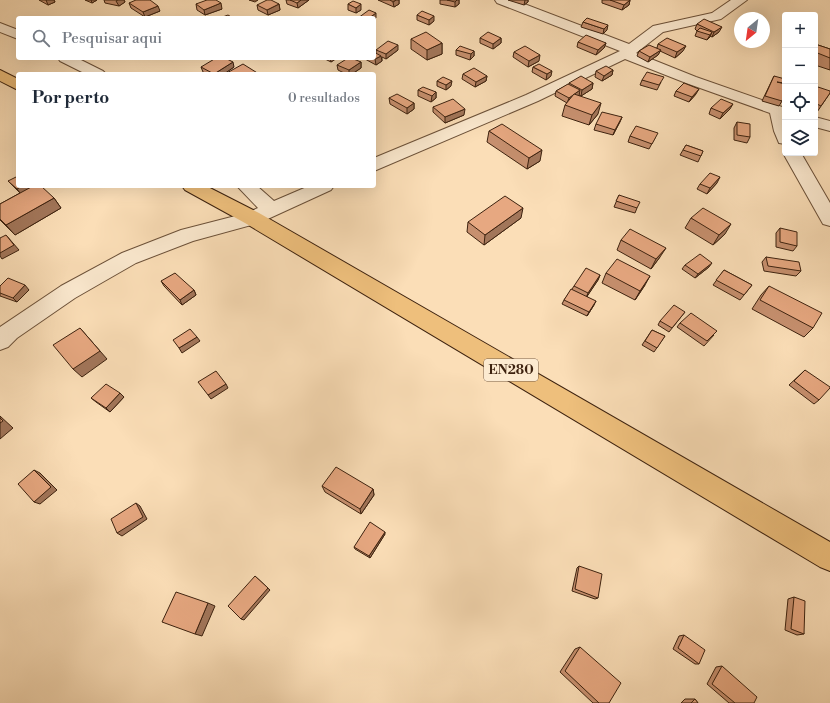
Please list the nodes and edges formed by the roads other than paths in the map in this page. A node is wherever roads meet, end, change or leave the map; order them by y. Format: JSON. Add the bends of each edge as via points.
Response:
{"nodes":[{"id":1,"x":502,"y":0,"type":"edge"},
{"id":2,"x":740,"y":0,"type":"edge"},
{"id":3,"x":0,"y":27,"type":"edge"},
{"id":4,"x":16,"y":34,"type":"edge"},
{"id":5,"x":628,"y":52,"type":"junction"},
{"id":6,"x":69,"y":60,"type":"edge"},
{"id":7,"x":94,"y":72,"type":"edge"},
{"id":8,"x":0,"y":75,"type":"edge"},
{"id":9,"x":16,"y":84,"type":"edge"},
{"id":10,"x":781,"y":111,"type":"edge"},
{"id":11,"x":818,"y":123,"type":"edge"},
{"id":12,"x":830,"y":126,"type":"edge"},
{"id":13,"x":782,"y":131,"type":"edge"},
{"id":14,"x":794,"y":156,"type":"edge"},
{"id":15,"x":376,"y":164,"type":"edge"},
{"id":16,"x":196,"y":188,"type":"edge"},
{"id":17,"x":247,"y":188,"type":"edge"},
{"id":18,"x":320,"y":188,"type":"edge"},
{"id":19,"x":262,"y":213,"type":"junction"},
{"id":20,"x":830,"y":219,"type":"edge"},
{"id":21,"x":0,"y":341,"type":"edge"},
{"id":22,"x":830,"y":557,"type":"edge"}],
"edges":[{"from":1,"to":5,"type":"street","via":[[564,23]]},
{"from":2,"to":5,"type":"street","via":[[716,16],[658,29]]},
{"from":3,"to":4,"type":"street"},
{"from":5,"to":10,"type":"street","via":[[690,80]]},
{"from":5,"to":15,"type":"street","via":[[532,98]]},
{"from":6,"to":7,"type":"street"},
{"from":8,"to":9,"type":"main road"},
{"from":10,"to":13,"type":"street"},
{"from":11,"to":12,"type":"street"},
{"from":14,"to":20,"type":"street"},
{"from":16,"to":19,"type":"main road","number":"EN280"},
{"from":17,"to":19,"type":"street"},
{"from":18,"to":19,"type":"street"},
{"from":19,"to":21,"type":"street","via":[[188,235],[129,258],[68,292],[9,332]]},
{"from":19,"to":22,"type":"main road","number":"EN280"}]}
